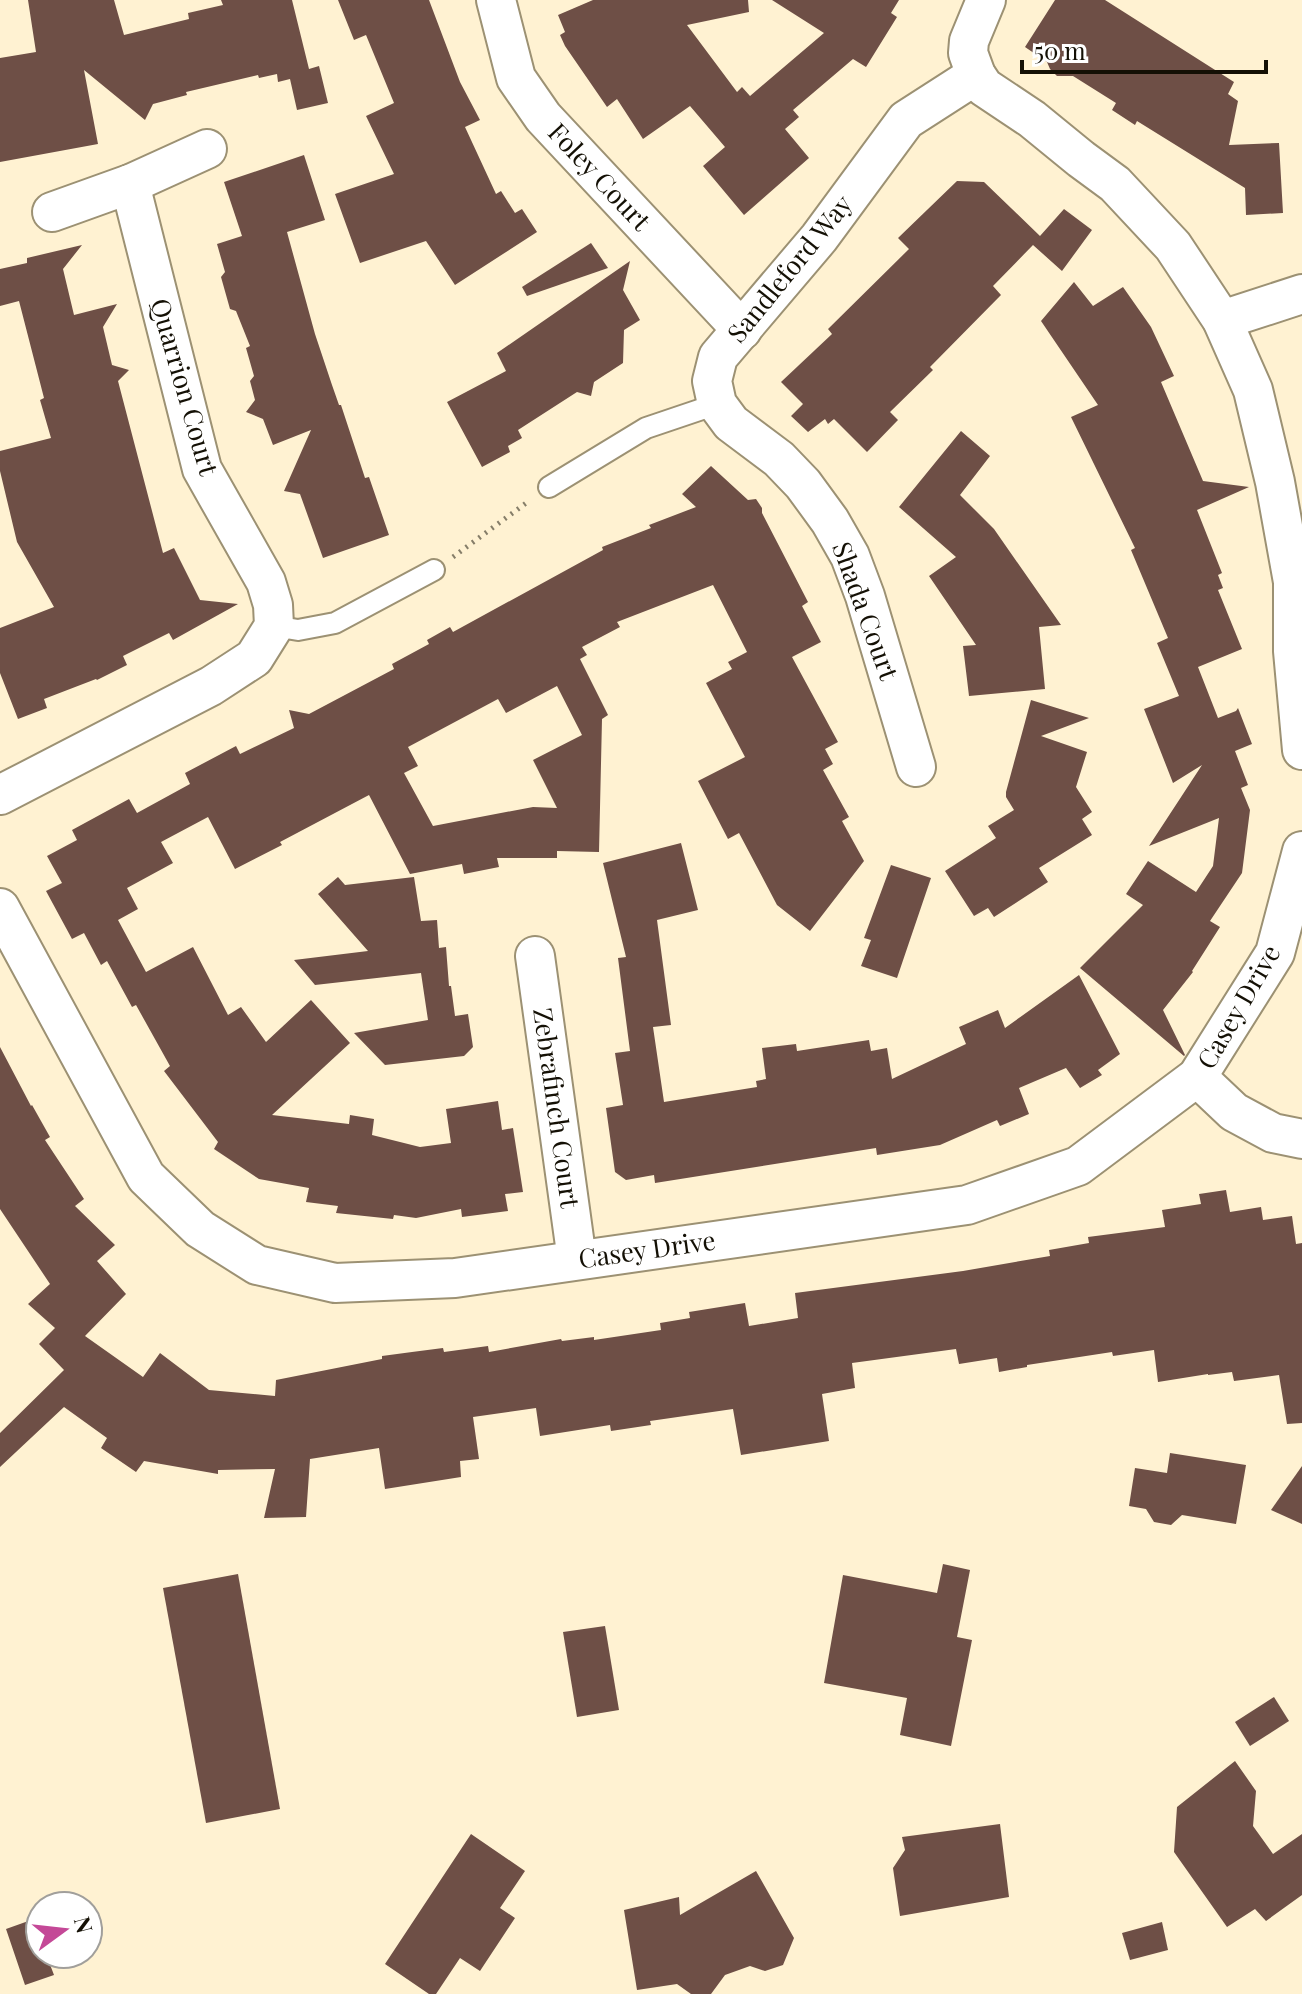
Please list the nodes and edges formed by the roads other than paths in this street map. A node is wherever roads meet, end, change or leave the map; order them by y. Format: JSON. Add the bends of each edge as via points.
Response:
{"nodes":[{"id":1,"x":496,"y":0,"type":"edge"},
{"id":2,"x":970,"y":0,"type":"edge"},
{"id":3,"x":986,"y":0,"type":"edge"},
{"id":4,"x":968,"y":80,"type":"junction"},
{"id":5,"x":207,"y":149,"type":"dead end"},
{"id":6,"x":130,"y":184,"type":"junction"},
{"id":7,"x":52,"y":212,"type":"dead end"},
{"id":8,"x":1302,"y":294,"type":"edge"},
{"id":9,"x":1222,"y":320,"type":"junction"},
{"id":10,"x":742,"y":330,"type":"junction"},
{"id":11,"x":717,"y":404,"type":"junction"},
{"id":12,"x":549,"y":487,"type":"road end"},
{"id":13,"x":434,"y":570,"type":"road end"},
{"id":14,"x":274,"y":626,"type":"junction"},
{"id":15,"x":1301,"y":733,"type":"edge"},
{"id":16,"x":916,"y":767,"type":"dead end"},
{"id":17,"x":0,"y":795,"type":"edge"},
{"id":18,"x":1302,"y":851,"type":"edge"},
{"id":19,"x":0,"y":908,"type":"edge"},
{"id":20,"x":535,"y":956,"type":"dead end"},
{"id":21,"x":1197,"y":1077,"type":"junction"},
{"id":22,"x":1302,"y":1139,"type":"edge"},
{"id":23,"x":577,"y":1260,"type":"junction"}],
"edges":[{"from":1,"to":10,"type":"street","name":"Foley Court","via":[[516,78],[543,117]]},
{"from":2,"to":4,"type":"street","via":[[953,27],[951,41],[952,64]]},
{"from":3,"to":4,"type":"street","via":[[969,41]]},
{"from":4,"to":9,"type":"street","via":[[1032,119],[1115,184],[1173,246]]},
{"from":4,"to":10,"type":"street","name":"Sandleford Way","via":[[906,120],[819,238]]},
{"from":5,"to":6,"type":"street"},
{"from":6,"to":7,"type":"street"},
{"from":6,"to":14,"type":"street","name":"Quarrion Court","via":[[202,469],[266,582]]},
{"from":8,"to":9,"type":"street"},
{"from":9,"to":15,"type":"street","via":[[1253,390],[1275,482],[1293,582]]},
{"from":10,"to":11,"type":"street","name":"Sandleford Way","via":[[718,357],[712,381]]},
{"from":11,"to":12,"type":"lane","via":[[646,428]]},
{"from":11,"to":16,"type":"street","name":"Shada Court","via":[[731,423],[803,484],[850,556]]},
{"from":13,"to":14,"type":"lane","via":[[335,623],[298,630]]},
{"from":14,"to":17,"type":"street","via":[[254,658],[211,686]]},
{"from":18,"to":21,"type":"street","name":"Casey Drive","via":[[1275,953]]},
{"from":19,"to":23,"type":"street","name":"Casey Drive","via":[[146,1177],[200,1229],[257,1265],[335,1283],[455,1278]]},
{"from":20,"to":23,"type":"street","name":"Zebrafinch Court"},
{"from":21,"to":22,"type":"street","via":[[1234,1112],[1273,1133]]},
{"from":21,"to":23,"type":"street","name":"Casey Drive","via":[[1078,1166],[967,1205]]}]}
